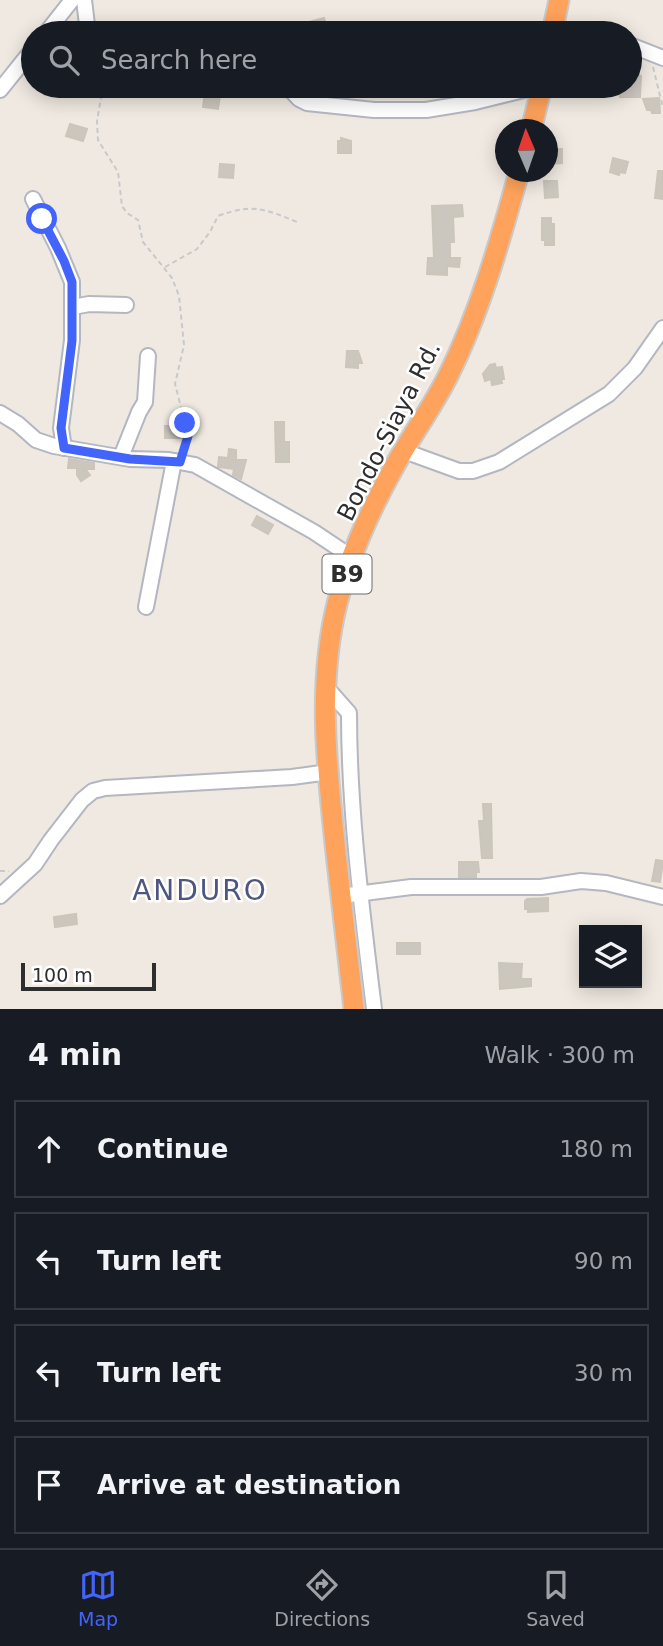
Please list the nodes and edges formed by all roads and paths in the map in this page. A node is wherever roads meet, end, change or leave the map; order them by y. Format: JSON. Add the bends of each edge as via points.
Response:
{"nodes":[{"id":1,"x":72,"y":0,"type":"edge"},
{"id":2,"x":83,"y":0,"type":"edge"},
{"id":3,"x":559,"y":0,"type":"edge"},
{"id":4,"x":55,"y":21,"type":"edge"},
{"id":5,"x":86,"y":21,"type":"edge"},
{"id":6,"x":555,"y":21,"type":"edge"},
{"id":7,"x":656,"y":55,"type":"edge"},
{"id":8,"x":21,"y":64,"type":"edge"},
{"id":9,"x":0,"y":90,"type":"edge"},
{"id":10,"x":101,"y":98,"type":"edge"},
{"id":11,"x":298,"y":98,"type":"edge"},
{"id":12,"x":491,"y":98,"type":"edge"},
{"id":13,"x":538,"y":98,"type":"edge"},
{"id":14,"x":663,"y":108,"type":"edge"},
{"id":15,"x":534,"y":119,"type":"edge"},
{"id":16,"x":516,"y":182,"type":"edge"},
{"id":17,"x":33,"y":199,"type":"dead end"},
{"id":18,"x":297,"y":222,"type":"dead end"},
{"id":19,"x":164,"y":268,"type":"junction"},
{"id":20,"x":126,"y":305,"type":"dead end"},
{"id":21,"x":73,"y":307,"type":"junction"},
{"id":22,"x":663,"y":328,"type":"edge"},
{"id":23,"x":149,"y":356,"type":"dead end"},
{"id":24,"x":0,"y":413,"type":"edge"},
{"id":25,"x":64,"y":448,"type":"junction"},
{"id":26,"x":404,"y":451,"type":"junction"},
{"id":27,"x":121,"y":457,"type":"junction"},
{"id":28,"x":177,"y":461,"type":"junction"},
{"id":29,"x":353,"y":558,"type":"junction"},
{"id":30,"x":146,"y":607,"type":"dead end"},
{"id":31,"x":326,"y":687,"type":"junction"},
{"id":32,"x":329,"y":772,"type":"junction"},
{"id":33,"x":362,"y":893,"type":"junction"},
{"id":34,"x":0,"y":896,"type":"edge"},
{"id":35,"x":341,"y":896,"type":"junction"},
{"id":36,"x":663,"y":897,"type":"edge"},
{"id":37,"x":354,"y":1009,"type":"edge"},
{"id":38,"x":374,"y":1009,"type":"edge"}],
"edges":[{"from":1,"to":4,"type":"street"},
{"from":2,"to":5,"type":"street"},
{"from":3,"to":6,"type":"highway"},
{"from":7,"to":14,"type":"path"},
{"from":8,"to":9,"type":"street"},
{"from":10,"to":19,"type":"path","via":[[98,140],[118,172],[122,206],[136,218],[143,242]]},
{"from":11,"to":12,"type":"street","via":[[307,103],[399,111],[449,108]]},
{"from":13,"to":15,"type":"highway"},
{"from":16,"to":26,"type":"highway","name":"Bondo-Siaya Rd.","number":"B9","via":[[470,327]]},
{"from":17,"to":21,"type":"street","via":[[69,273]]},
{"from":18,"to":19,"type":"path","via":[[255,207],[228,212],[218,216],[197,249]]},
{"from":19,"to":28,"type":"path","via":[[176,286],[183,321],[184,345],[175,384],[188,436]]},
{"from":20,"to":21,"type":"street"},
{"from":21,"to":25,"type":"street","via":[[62,421]]},
{"from":22,"to":26,"type":"street","via":[[635,368],[609,394],[499,462],[459,471]]},
{"from":23,"to":27,"type":"street","via":[[145,402]]},
{"from":24,"to":25,"type":"street","via":[[36,440]]},
{"from":25,"to":27,"type":"street"},
{"from":26,"to":29,"type":"highway","name":"Bondo-Siaya Rd.","number":"B9"},
{"from":27,"to":28,"type":"street"},
{"from":28,"to":29,"type":"street","via":[[195,465],[259,500]]},
{"from":28,"to":30,"type":"street"},
{"from":29,"to":31,"type":"highway","name":"Bondo-Siaya Rd.","number":"B9","via":[[333,621]]},
{"from":31,"to":32,"type":"highway","name":"Bondo-Siaya Rd.","number":"B9"},
{"from":31,"to":33,"type":"street","via":[[349,713],[352,809]]},
{"from":32,"to":34,"type":"street","via":[[93,790],[35,864]]},
{"from":32,"to":35,"type":"highway","name":"Bondo-Siaya Rd.","number":"B9"},
{"from":33,"to":35,"type":"street"},
{"from":33,"to":36,"type":"street","via":[[411,887],[541,887],[581,881]]},
{"from":33,"to":38,"type":"street"},
{"from":35,"to":37,"type":"highway","name":"Bondo-Siaya Rd.","number":"B9"}]}
